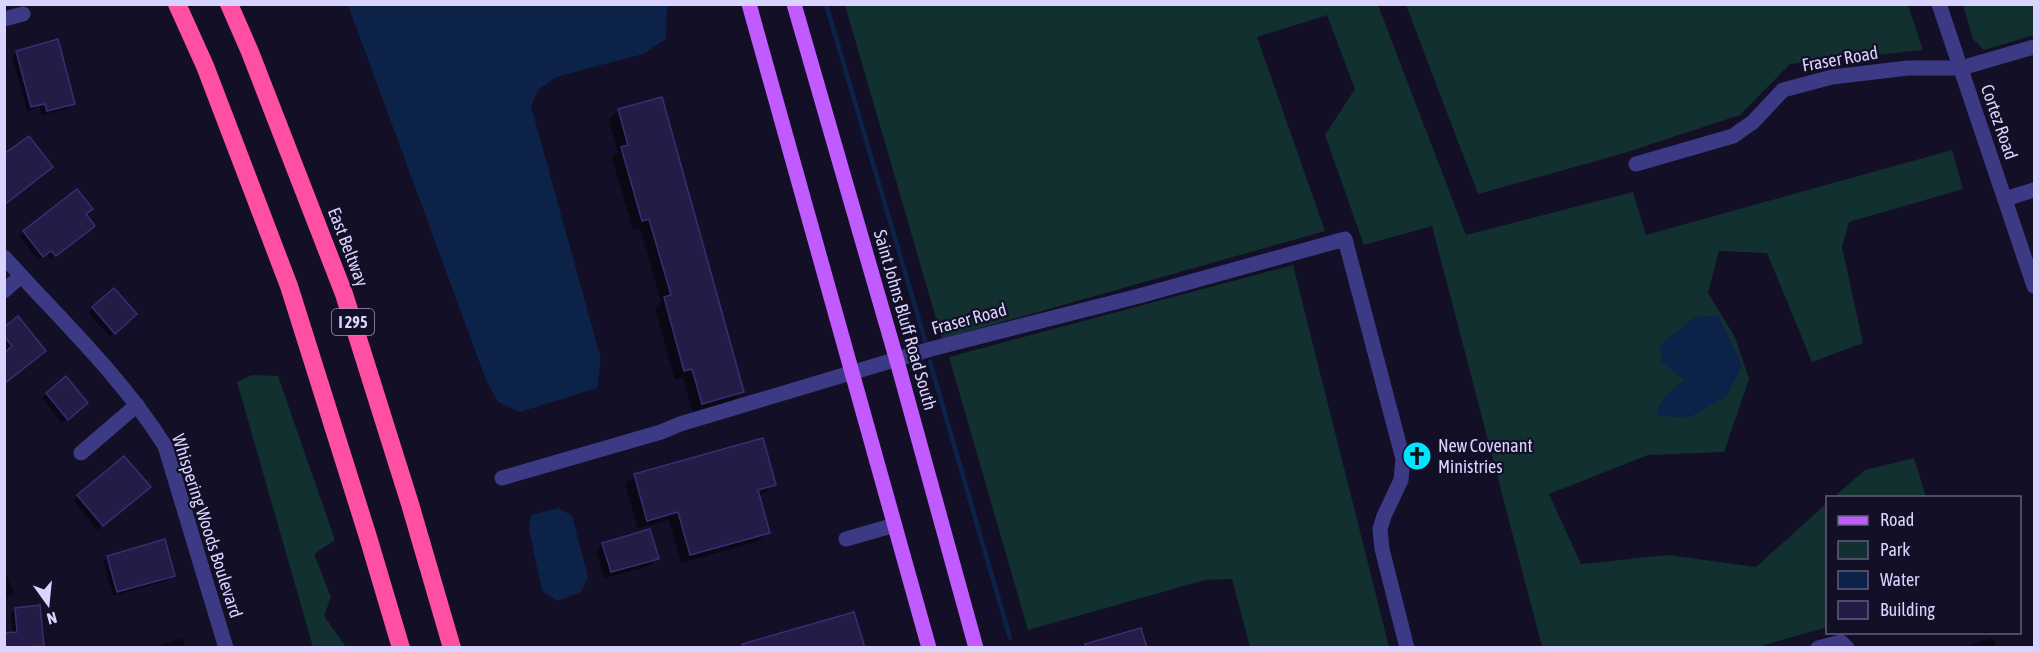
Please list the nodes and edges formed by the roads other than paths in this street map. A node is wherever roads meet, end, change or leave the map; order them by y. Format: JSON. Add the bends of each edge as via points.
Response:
{"nodes":[{"id":1,"x":177,"y":4,"type":"edge"},
{"id":2,"x":229,"y":4,"type":"edge"},
{"id":3,"x":749,"y":4,"type":"edge"},
{"id":4,"x":794,"y":4,"type":"edge"},
{"id":5,"x":1939,"y":4,"type":"edge"},
{"id":6,"x":23,"y":14,"type":"dead end"},
{"id":7,"x":4,"y":19,"type":"edge"},
{"id":8,"x":2034,"y":47,"type":"edge"},
{"id":9,"x":1961,"y":69,"type":"junction"},
{"id":10,"x":1636,"y":164,"type":"dead end"},
{"id":11,"x":2034,"y":190,"type":"edge"},
{"id":12,"x":2005,"y":199,"type":"junction"},
{"id":13,"x":4,"y":258,"type":"edge"},
{"id":14,"x":21,"y":276,"type":"junction"},
{"id":15,"x":2034,"y":286,"type":"edge"},
{"id":16,"x":4,"y":291,"type":"edge"},
{"id":17,"x":897,"y":361,"type":"junction"},
{"id":18,"x":852,"y":373,"type":"junction"},
{"id":19,"x":137,"y":405,"type":"junction"},
{"id":20,"x":81,"y":453,"type":"dead end"},
{"id":21,"x":502,"y":478,"type":"dead end"},
{"id":22,"x":895,"y":525,"type":"junction"},
{"id":23,"x":846,"y":539,"type":"dead end"},
{"id":24,"x":226,"y":648,"type":"edge"},
{"id":25,"x":400,"y":648,"type":"edge"},
{"id":26,"x":452,"y":648,"type":"edge"},
{"id":27,"x":929,"y":648,"type":"edge"},
{"id":28,"x":976,"y":648,"type":"edge"},
{"id":29,"x":1407,"y":648,"type":"edge"},
{"id":30,"x":1818,"y":648,"type":"edge"},
{"id":31,"x":1847,"y":648,"type":"edge"}],
"edges":[{"from":1,"to":25,"type":"highway","number":"I 295","via":[[205,66],[289,286]]},
{"from":2,"to":26,"type":"highway","name":"East Beltway","number":"I 295","via":[[344,294]]},
{"from":3,"to":18,"type":"main road"},
{"from":4,"to":17,"type":"main road","name":"Saint Johns Bluff Road South"},
{"from":5,"to":9,"type":"street","name":"Cortez Road"},
{"from":6,"to":7,"type":"street"},
{"from":8,"to":9,"type":"street","name":"Fraser Road"},
{"from":9,"to":10,"type":"street","name":"Fraser Road","via":[[1908,68],[1843,75],[1783,90],[1753,122],[1733,136]]},
{"from":9,"to":12,"type":"street","name":"Cortez Road"},
{"from":11,"to":12,"type":"street"},
{"from":12,"to":15,"type":"street","name":"Cortez Road"},
{"from":13,"to":14,"type":"street","name":"Whispering Woods Boulevard"},
{"from":14,"to":16,"type":"street"},
{"from":14,"to":19,"type":"street","name":"Whispering Woods Boulevard"},
{"from":17,"to":18,"type":"street","name":"Fraser Road"},
{"from":17,"to":28,"type":"main road","name":"Saint Johns Bluff Road South"},
{"from":17,"to":29,"type":"street","name":"Fraser Road","via":[[1345,239],[1403,459],[1401,480],[1380,529]]},
{"from":18,"to":21,"type":"street","name":"Fraser Road"},
{"from":18,"to":22,"type":"main road"},
{"from":19,"to":20,"type":"street"},
{"from":19,"to":24,"type":"street","name":"Whispering Woods Boulevard","via":[[165,446]]},
{"from":22,"to":23,"type":"street"},
{"from":22,"to":27,"type":"main road"},
{"from":30,"to":31,"type":"street","via":[[1841,642]]}]}
